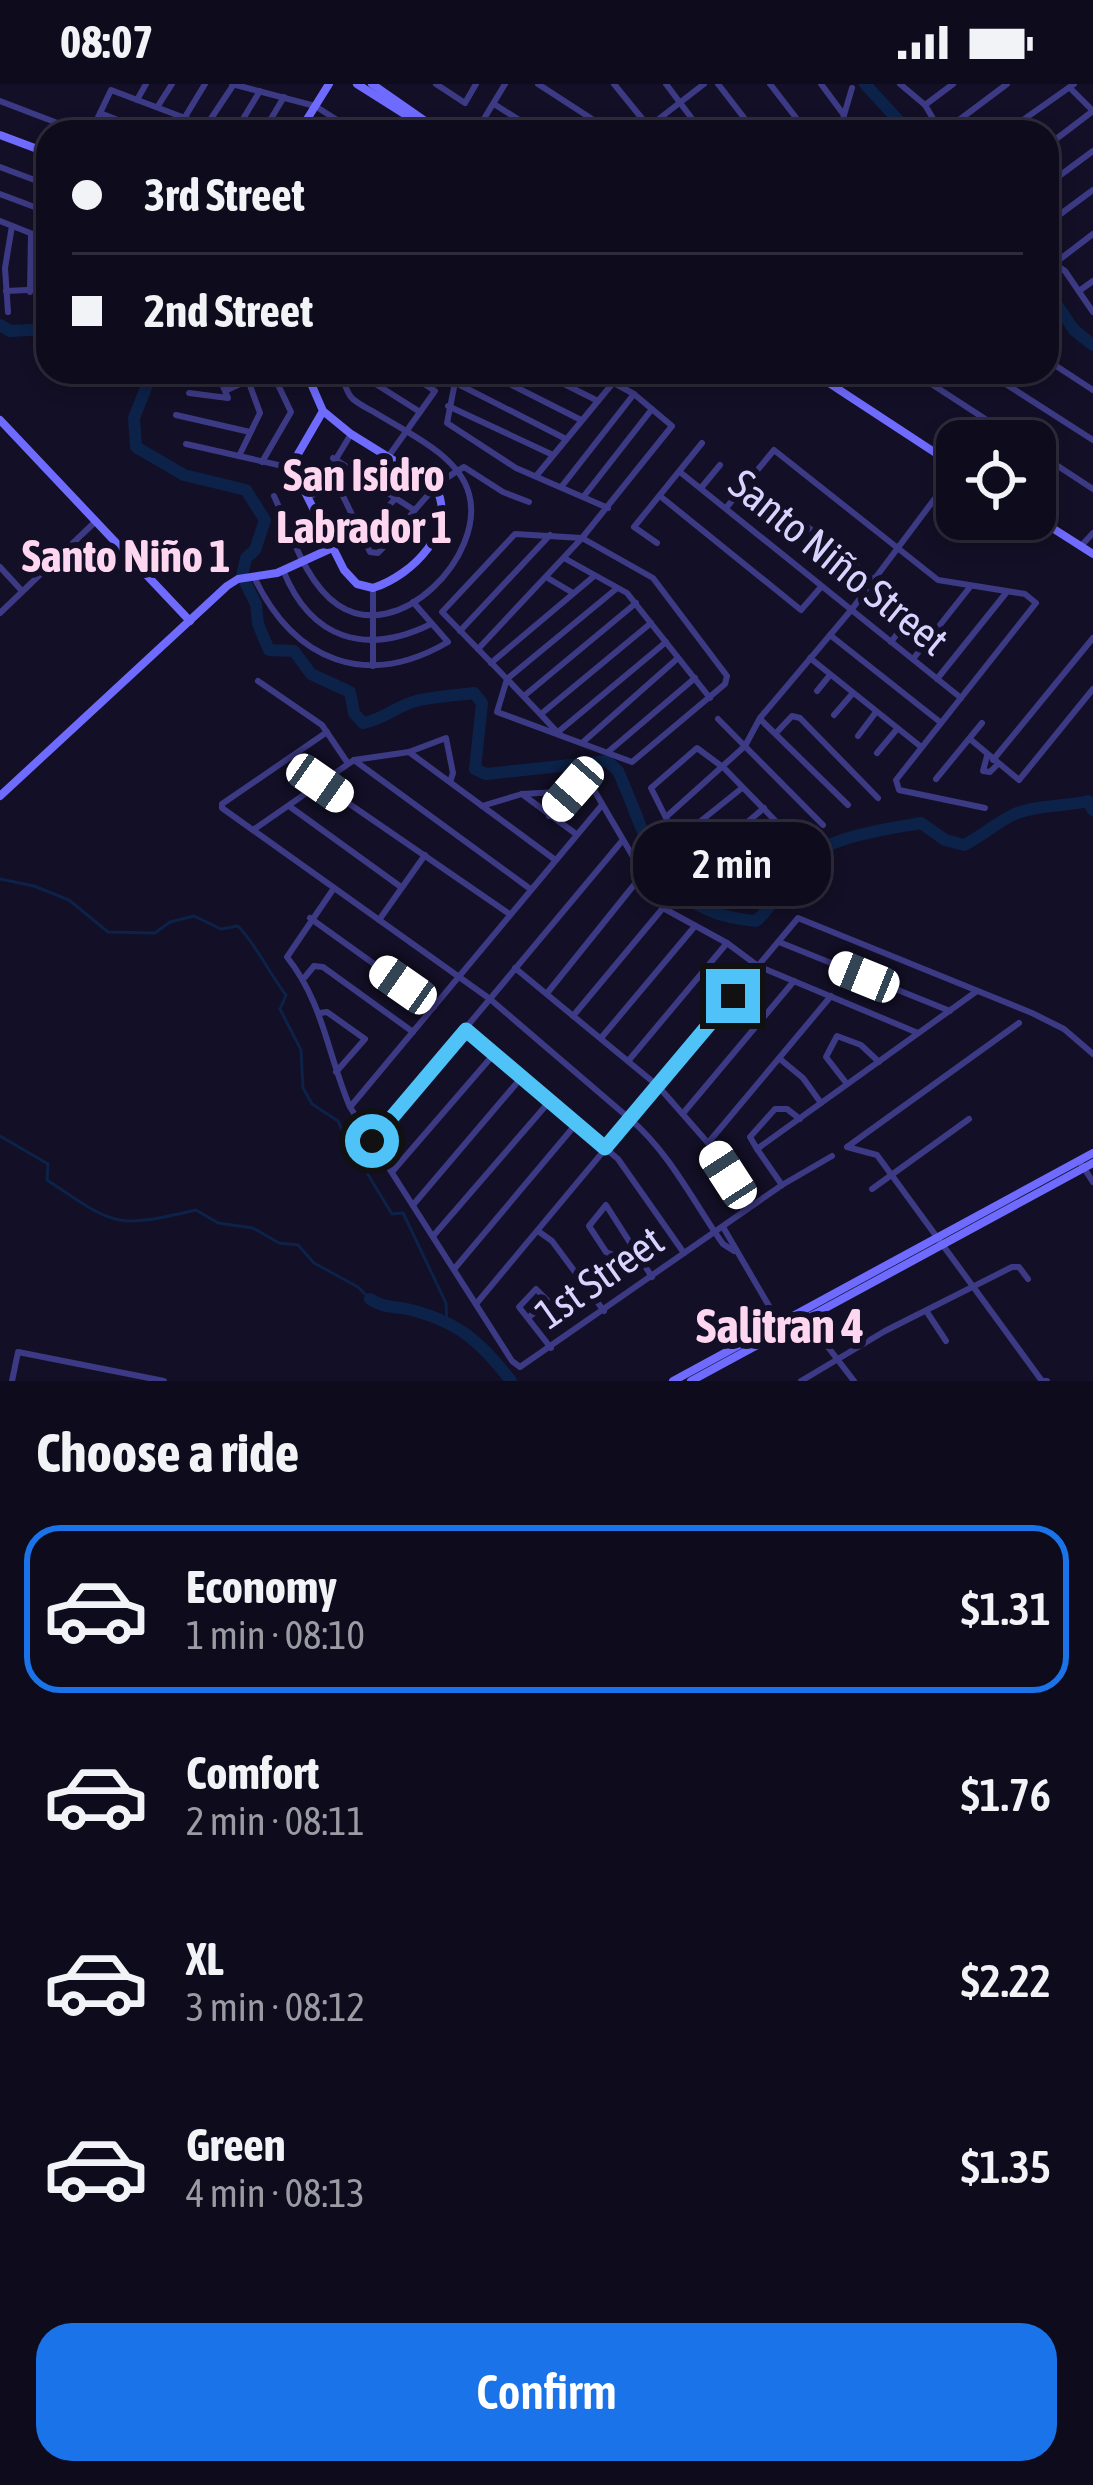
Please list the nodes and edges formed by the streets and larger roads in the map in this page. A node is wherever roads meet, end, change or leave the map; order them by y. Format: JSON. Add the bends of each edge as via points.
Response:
{"nodes":[{"id":1,"x":146,"y":84,"type":"edge"},
{"id":2,"x":172,"y":84,"type":"edge"},
{"id":3,"x":205,"y":84,"type":"edge"},
{"id":4,"x":233,"y":84,"type":"edge"},
{"id":5,"x":329,"y":84,"type":"edge"},
{"id":6,"x":357,"y":84,"type":"edge"},
{"id":7,"x":372,"y":84,"type":"edge"},
{"id":8,"x":436,"y":84,"type":"edge"},
{"id":9,"x":476,"y":84,"type":"edge"},
{"id":10,"x":505,"y":84,"type":"edge"},
{"id":11,"x":538,"y":84,"type":"edge"},
{"id":12,"x":614,"y":84,"type":"edge"},
{"id":13,"x":666,"y":84,"type":"edge"},
{"id":14,"x":704,"y":84,"type":"edge"},
{"id":15,"x":718,"y":84,"type":"edge"},
{"id":16,"x":770,"y":84,"type":"edge"},
{"id":17,"x":821,"y":84,"type":"edge"},
{"id":18,"x":900,"y":84,"type":"edge"},
{"id":19,"x":953,"y":84,"type":"edge"},
{"id":20,"x":1007,"y":84,"type":"edge"},
{"id":21,"x":1070,"y":85,"type":"edge"},
{"id":22,"x":852,"y":88,"type":"dead end"},
{"id":23,"x":260,"y":91,"type":"junction"},
{"id":24,"x":284,"y":97,"type":"junction"},
{"id":25,"x":136,"y":100,"type":"junction"},
{"id":26,"x":0,"y":101,"type":"edge"},
{"id":27,"x":680,"y":102,"type":"junction"},
{"id":28,"x":494,"y":104,"type":"junction"},
{"id":29,"x":926,"y":105,"type":"junction"},
{"id":30,"x":316,"y":106,"type":"junction"},
{"id":31,"x":158,"y":107,"type":"junction"},
{"id":32,"x":1093,"y":111,"type":"edge"},
{"id":33,"x":100,"y":113,"type":"junction"},
{"id":34,"x":844,"y":115,"type":"junction"},
{"id":35,"x":185,"y":117,"type":"junction"},
{"id":36,"x":50,"y":120,"type":"edge"},
{"id":37,"x":97,"y":120,"type":"edge"},
{"id":38,"x":118,"y":120,"type":"edge"},
{"id":39,"x":192,"y":120,"type":"edge"},
{"id":40,"x":212,"y":120,"type":"edge"},
{"id":41,"x":242,"y":120,"type":"edge"},
{"id":42,"x":270,"y":120,"type":"edge"},
{"id":43,"x":308,"y":120,"type":"edge"},
{"id":44,"x":338,"y":120,"type":"edge"},
{"id":45,"x":417,"y":120,"type":"edge"},
{"id":46,"x":421,"y":120,"type":"edge"},
{"id":47,"x":484,"y":120,"type":"edge"},
{"id":48,"x":519,"y":120,"type":"edge"},
{"id":49,"x":594,"y":120,"type":"edge"},
{"id":50,"x":641,"y":120,"type":"edge"},
{"id":51,"x":659,"y":120,"type":"edge"},
{"id":52,"x":693,"y":120,"type":"edge"},
{"id":53,"x":746,"y":120,"type":"edge"},
{"id":54,"x":797,"y":120,"type":"edge"},
{"id":55,"x":843,"y":120,"type":"edge"},
{"id":56,"x":935,"y":120,"type":"edge"},
{"id":57,"x":958,"y":120,"type":"edge"},
{"id":58,"x":1022,"y":120,"type":"edge"},
{"id":59,"x":0,"y":135,"type":"edge"},
{"id":60,"x":1059,"y":137,"type":"edge"},
{"id":61,"x":36,"y":148,"type":"edge"},
{"id":62,"x":1093,"y":152,"type":"edge"},
{"id":63,"x":0,"y":167,"type":"edge"},
{"id":64,"x":1059,"y":176,"type":"edge"},
{"id":65,"x":36,"y":180,"type":"edge"},
{"id":66,"x":1093,"y":190,"type":"edge"},
{"id":67,"x":0,"y":194,"type":"edge"},
{"id":68,"x":36,"y":208,"type":"edge"},
{"id":69,"x":1059,"y":215,"type":"edge"},
{"id":70,"x":0,"y":221,"type":"edge"},
{"id":71,"x":12,"y":226,"type":"junction"},
{"id":72,"x":31,"y":234,"type":"junction"},
{"id":73,"x":1093,"y":234,"type":"edge"},
{"id":74,"x":36,"y":236,"type":"edge"},
{"id":75,"x":1059,"y":256,"type":"edge"},
{"id":76,"x":1059,"y":270,"type":"edge"},
{"id":77,"x":1093,"y":281,"type":"edge"},
{"id":78,"x":6,"y":291,"type":"junction"},
{"id":79,"x":36,"y":291,"type":"edge"},
{"id":80,"x":1079,"y":291,"type":"junction"},
{"id":81,"x":30,"y":292,"type":"junction"},
{"id":82,"x":8,"y":312,"type":"dead end"},
{"id":83,"x":1093,"y":312,"type":"edge"},
{"id":84,"x":1059,"y":368,"type":"edge"},
{"id":85,"x":222,"y":384,"type":"edge"},
{"id":86,"x":238,"y":384,"type":"edge"},
{"id":87,"x":249,"y":384,"type":"edge"},
{"id":88,"x":276,"y":384,"type":"edge"},
{"id":89,"x":311,"y":384,"type":"edge"},
{"id":90,"x":346,"y":384,"type":"edge"},
{"id":91,"x":376,"y":384,"type":"edge"},
{"id":92,"x":424,"y":384,"type":"edge"},
{"id":93,"x":454,"y":384,"type":"edge"},
{"id":94,"x":458,"y":384,"type":"edge"},
{"id":95,"x":510,"y":384,"type":"edge"},
{"id":96,"x":564,"y":384,"type":"edge"},
{"id":97,"x":609,"y":384,"type":"edge"},
{"id":98,"x":617,"y":384,"type":"edge"},
{"id":99,"x":830,"y":384,"type":"edge"},
{"id":100,"x":931,"y":384,"type":"edge"},
{"id":101,"x":1006,"y":384,"type":"edge"},
{"id":102,"x":1093,"y":390,"type":"edge"},
{"id":103,"x":189,"y":393,"type":"dead end"},
{"id":104,"x":634,"y":394,"type":"junction"},
{"id":105,"x":226,"y":395,"type":"junction"},
{"id":106,"x":596,"y":400,"type":"junction"},
{"id":107,"x":448,"y":406,"type":"junction"},
{"id":108,"x":652,"y":410,"type":"junction"},
{"id":109,"x":323,"y":411,"type":"junction"},
{"id":110,"x":420,"y":412,"type":"junction"},
{"id":111,"x":176,"y":415,"type":"dead end"},
{"id":112,"x":0,"y":420,"type":"edge"},
{"id":113,"x":580,"y":420,"type":"junction"},
{"id":114,"x":987,"y":420,"type":"edge"},
{"id":115,"x":250,"y":432,"type":"junction"},
{"id":116,"x":406,"y":433,"type":"junction"},
{"id":117,"x":351,"y":434,"type":"junction"},
{"id":118,"x":566,"y":439,"type":"junction"},
{"id":119,"x":1093,"y":440,"type":"edge"},
{"id":120,"x":702,"y":442,"type":"dead end"},
{"id":121,"x":186,"y":444,"type":"dead end"},
{"id":122,"x":936,"y":454,"type":"edge"},
{"id":123,"x":239,"y":456,"type":"junction"},
{"id":124,"x":554,"y":456,"type":"junction"},
{"id":125,"x":333,"y":458,"type":"junction"},
{"id":126,"x":388,"y":458,"type":"junction"},
{"id":127,"x":262,"y":462,"type":"junction"},
{"id":128,"x":720,"y":465,"type":"dead end"},
{"id":129,"x":1056,"y":465,"type":"edge"},
{"id":130,"x":296,"y":469,"type":"junction"},
{"id":131,"x":457,"y":471,"type":"junction"},
{"id":132,"x":680,"y":472,"type":"junction"},
{"id":133,"x":537,"y":476,"type":"junction"},
{"id":134,"x":749,"y":480,"type":"junction"},
{"id":135,"x":337,"y":484,"type":"junction"},
{"id":136,"x":435,"y":486,"type":"junction"},
{"id":137,"x":562,"y":486,"type":"junction"},
{"id":138,"x":701,"y":488,"type":"junction"},
{"id":139,"x":1093,"y":489,"type":"edge"},
{"id":140,"x":274,"y":496,"type":"dead end"},
{"id":141,"x":584,"y":496,"type":"junction"},
{"id":142,"x":660,"y":496,"type":"junction"},
{"id":143,"x":936,"y":496,"type":"edge"},
{"id":144,"x":308,"y":497,"type":"junction"},
{"id":145,"x":396,"y":498,"type":"junction"},
{"id":146,"x":529,"y":502,"type":"dead end"},
{"id":147,"x":608,"y":508,"type":"junction"},
{"id":148,"x":726,"y":508,"type":"junction"},
{"id":149,"x":413,"y":510,"type":"junction"},
{"id":150,"x":96,"y":521,"type":"junction"},
{"id":151,"x":1056,"y":530,"type":"edge"},
{"id":152,"x":1093,"y":532,"type":"edge"},
{"id":153,"x":361,"y":535,"type":"junction"},
{"id":154,"x":550,"y":535,"type":"junction"},
{"id":155,"x":582,"y":538,"type":"junction"},
{"id":156,"x":657,"y":543,"type":"dead end"},
{"id":157,"x":1081,"y":546,"type":"junction"},
{"id":158,"x":332,"y":548,"type":"junction"},
{"id":159,"x":898,"y":548,"type":"junction"},
{"id":160,"x":1093,"y":554,"type":"edge"},
{"id":161,"x":564,"y":558,"type":"junction"},
{"id":162,"x":305,"y":561,"type":"junction"},
{"id":163,"x":0,"y":567,"type":"edge"},
{"id":164,"x":283,"y":570,"type":"junction"},
{"id":165,"x":546,"y":577,"type":"junction"},
{"id":166,"x":593,"y":577,"type":"junction"},
{"id":167,"x":252,"y":578,"type":"junction"},
{"id":168,"x":873,"y":580,"type":"junction"},
{"id":169,"x":821,"y":587,"type":"junction"},
{"id":170,"x":970,"y":587,"type":"junction"},
{"id":171,"x":373,"y":588,"type":"junction"},
{"id":172,"x":616,"y":589,"type":"junction"},
{"id":173,"x":22,"y":591,"type":"junction"},
{"id":174,"x":1007,"y":592,"type":"junction"},
{"id":175,"x":574,"y":593,"type":"junction"},
{"id":176,"x":413,"y":602,"type":"junction"},
{"id":177,"x":635,"y":603,"type":"junction"},
{"id":178,"x":852,"y":609,"type":"junction"},
{"id":179,"x":0,"y":613,"type":"edge"},
{"id":180,"x":373,"y":615,"type":"junction"},
{"id":181,"x":190,"y":621,"type":"junction"},
{"id":182,"x":651,"y":623,"type":"junction"},
{"id":183,"x":431,"y":624,"type":"junction"},
{"id":184,"x":460,"y":631,"type":"junction"},
{"id":185,"x":830,"y":634,"type":"junction"},
{"id":186,"x":1093,"y":638,"type":"edge"},
{"id":187,"x":372,"y":642,"type":"junction"},
{"id":188,"x":666,"y":642,"type":"junction"},
{"id":189,"x":891,"y":642,"type":"junction"},
{"id":190,"x":478,"y":649,"type":"junction"},
{"id":191,"x":678,"y":658,"type":"junction"},
{"id":192,"x":810,"y":658,"type":"junction"},
{"id":193,"x":913,"y":659,"type":"junction"},
{"id":194,"x":491,"y":663,"type":"junction"},
{"id":195,"x":373,"y":666,"type":"junction"},
{"id":196,"x":830,"y":675,"type":"junction"},
{"id":197,"x":507,"y":679,"type":"junction"},
{"id":198,"x":695,"y":679,"type":"junction"},
{"id":199,"x":937,"y":679,"type":"junction"},
{"id":200,"x":258,"y":681,"type":"dead end"},
{"id":201,"x":1093,"y":689,"type":"edge"},
{"id":202,"x":817,"y":691,"type":"dead end"},
{"id":203,"x":853,"y":693,"type":"junction"},
{"id":204,"x":524,"y":696,"type":"junction"},
{"id":205,"x":710,"y":698,"type":"junction"},
{"id":206,"x":961,"y":698,"type":"junction"},
{"id":207,"x":876,"y":712,"type":"junction"},
{"id":208,"x":541,"y":714,"type":"junction"},
{"id":209,"x":834,"y":715,"type":"dead end"},
{"id":210,"x":760,"y":718,"type":"junction"},
{"id":211,"x":718,"y":719,"type":"dead end"},
{"id":212,"x":940,"y":722,"type":"junction"},
{"id":213,"x":982,"y":723,"type":"dead end"},
{"id":214,"x":897,"y":729,"type":"junction"},
{"id":215,"x":327,"y":732,"type":"junction"},
{"id":216,"x":776,"y":734,"type":"junction"},
{"id":217,"x":560,"y":735,"type":"junction"},
{"id":218,"x":858,"y":736,"type":"dead end"},
{"id":219,"x":970,"y":739,"type":"junction"},
{"id":220,"x":581,"y":744,"type":"junction"},
{"id":221,"x":745,"y":746,"type":"junction"},
{"id":222,"x":920,"y":746,"type":"junction"},
{"id":223,"x":409,"y":752,"type":"junction"},
{"id":224,"x":608,"y":752,"type":"junction"},
{"id":225,"x":877,"y":753,"type":"dead end"},
{"id":226,"x":993,"y":760,"type":"junction"},
{"id":227,"x":351,"y":762,"type":"junction"},
{"id":228,"x":724,"y":768,"type":"junction"},
{"id":229,"x":936,"y":778,"type":"dead end"},
{"id":230,"x":450,"y":782,"type":"junction"},
{"id":231,"x":320,"y":783,"type":"junction"},
{"id":232,"x":742,"y":788,"type":"junction"},
{"id":233,"x":573,"y":789,"type":"junction"},
{"id":234,"x":522,"y":794,"type":"junction"},
{"id":235,"x":0,"y":796,"type":"edge"},
{"id":236,"x":878,"y":799,"type":"dead end"},
{"id":237,"x":602,"y":805,"type":"junction"},
{"id":238,"x":848,"y":805,"type":"dead end"},
{"id":239,"x":289,"y":806,"type":"junction"},
{"id":240,"x":482,"y":806,"type":"junction"},
{"id":241,"x":764,"y":808,"type":"junction"},
{"id":242,"x":985,"y":808,"type":"dead end"},
{"id":243,"x":549,"y":816,"type":"junction"},
{"id":244,"x":666,"y":817,"type":"junction"},
{"id":245,"x":823,"y":825,"type":"dead end"},
{"id":246,"x":253,"y":830,"type":"junction"},
{"id":247,"x":576,"y":835,"type":"junction"},
{"id":248,"x":676,"y":840,"type":"junction"},
{"id":249,"x":622,"y":841,"type":"junction"},
{"id":250,"x":795,"y":841,"type":"dead end"},
{"id":251,"x":425,"y":856,"type":"junction"},
{"id":252,"x":554,"y":859,"type":"junction"},
{"id":253,"x":774,"y":861,"type":"dead end"},
{"id":254,"x":691,"y":870,"type":"junction"},
{"id":255,"x":642,"y":875,"type":"junction"},
{"id":256,"x":727,"y":878,"type":"junction"},
{"id":257,"x":751,"y":881,"type":"dead end"},
{"id":258,"x":401,"y":887,"type":"junction"},
{"id":259,"x":334,"y":888,"type":"junction"},
{"id":260,"x":529,"y":888,"type":"junction"},
{"id":261,"x":663,"y":908,"type":"junction"},
{"id":262,"x":508,"y":913,"type":"junction"},
{"id":263,"x":310,"y":918,"type":"junction"},
{"id":264,"x":379,"y":920,"type":"junction"},
{"id":265,"x":695,"y":926,"type":"junction"},
{"id":266,"x":727,"y":943,"type":"junction"},
{"id":267,"x":778,"y":943,"type":"junction"},
{"id":268,"x":758,"y":966,"type":"junction"},
{"id":269,"x":515,"y":968,"type":"junction"},
{"id":270,"x":460,"y":976,"type":"junction"},
{"id":271,"x":305,"y":979,"type":"junction"},
{"id":272,"x":794,"y":981,"type":"junction"},
{"id":273,"x":979,"y":990,"type":"junction"},
{"id":274,"x":548,"y":992,"type":"junction"},
{"id":275,"x":831,"y":996,"type":"junction"},
{"id":276,"x":490,"y":999,"type":"junction"},
{"id":277,"x":434,"y":1007,"type":"junction"},
{"id":278,"x":950,"y":1011,"type":"junction"},
{"id":279,"x":320,"y":1013,"type":"junction"},
{"id":280,"x":573,"y":1016,"type":"junction"},
{"id":281,"x":1019,"y":1023,"type":"dead end"},
{"id":282,"x":466,"y":1030,"type":"junction"},
{"id":283,"x":413,"y":1032,"type":"junction"},
{"id":284,"x":918,"y":1033,"type":"junction"},
{"id":285,"x":600,"y":1039,"type":"junction"},
{"id":286,"x":494,"y":1054,"type":"junction"},
{"id":287,"x":1093,"y":1054,"type":"edge"},
{"id":288,"x":780,"y":1059,"type":"junction"},
{"id":289,"x":628,"y":1061,"type":"junction"},
{"id":290,"x":879,"y":1062,"type":"junction"},
{"id":291,"x":335,"y":1072,"type":"junction"},
{"id":292,"x":521,"y":1078,"type":"junction"},
{"id":293,"x":847,"y":1084,"type":"junction"},
{"id":294,"x":658,"y":1086,"type":"junction"},
{"id":295,"x":549,"y":1102,"type":"junction"},
{"id":296,"x":821,"y":1103,"type":"junction"},
{"id":297,"x":350,"y":1107,"type":"junction"},
{"id":298,"x":684,"y":1113,"type":"junction"},
{"id":299,"x":630,"y":1119,"type":"junction"},
{"id":300,"x":800,"y":1119,"type":"junction"},
{"id":301,"x":969,"y":1119,"type":"dead end"},
{"id":302,"x":576,"y":1124,"type":"junction"},
{"id":303,"x":372,"y":1141,"type":"junction"},
{"id":304,"x":707,"y":1143,"type":"junction"},
{"id":305,"x":605,"y":1148,"type":"junction"},
{"id":306,"x":758,"y":1149,"type":"junction"},
{"id":307,"x":1093,"y":1153,"type":"edge"},
{"id":308,"x":832,"y":1156,"type":"dead end"},
{"id":309,"x":1085,"y":1164,"type":"edge"},
{"id":310,"x":392,"y":1172,"type":"junction"},
{"id":311,"x":892,"y":1174,"type":"junction"},
{"id":312,"x":1093,"y":1182,"type":"edge"},
{"id":313,"x":782,"y":1185,"type":"junction"},
{"id":314,"x":872,"y":1189,"type":"dead end"},
{"id":315,"x":413,"y":1205,"type":"junction"},
{"id":316,"x":749,"y":1207,"type":"junction"},
{"id":317,"x":717,"y":1228,"type":"junction"},
{"id":318,"x":537,"y":1230,"type":"junction"},
{"id":319,"x":433,"y":1237,"type":"junction"},
{"id":320,"x":940,"y":1241,"type":"junction"},
{"id":321,"x":632,"y":1246,"type":"junction"},
{"id":322,"x":684,"y":1253,"type":"junction"},
{"id":323,"x":454,"y":1269,"type":"junction"},
{"id":324,"x":652,"y":1276,"type":"junction"},
{"id":325,"x":1028,"y":1279,"type":"dead end"},
{"id":326,"x":971,"y":1286,"type":"junction"},
{"id":327,"x":476,"y":1304,"type":"junction"},
{"id":328,"x":604,"y":1311,"type":"junction"},
{"id":329,"x":927,"y":1312,"type":"junction"},
{"id":330,"x":803,"y":1314,"type":"junction"},
{"id":331,"x":528,"y":1318,"type":"junction"},
{"id":332,"x":780,"y":1326,"type":"junction"},
{"id":333,"x":946,"y":1341,"type":"dead end"},
{"id":334,"x":551,"y":1348,"type":"junction"},
{"id":335,"x":837,"y":1359,"type":"junction"},
{"id":336,"x":12,"y":1381,"type":"edge"},
{"id":337,"x":164,"y":1381,"type":"edge"},
{"id":338,"x":673,"y":1381,"type":"edge"},
{"id":339,"x":692,"y":1381,"type":"edge"},
{"id":340,"x":801,"y":1381,"type":"edge"},
{"id":341,"x":854,"y":1381,"type":"edge"},
{"id":342,"x":1047,"y":1381,"type":"edge"}],
"edges":[{"from":1,"to":25,"type":"street"},
{"from":2,"to":31,"type":"street"},
{"from":3,"to":35,"type":"street"},
{"from":4,"to":23,"type":"street"},
{"from":4,"to":40,"type":"street"},
{"from":5,"to":30,"type":"street"},
{"from":6,"to":45,"type":"street"},
{"from":7,"to":46,"type":"street"},
{"from":8,"to":9,"type":"street","via":[[465,103]]},
{"from":10,"to":28,"type":"street"},
{"from":11,"to":49,"type":"street"},
{"from":12,"to":50,"type":"street"},
{"from":13,"to":27,"type":"street"},
{"from":14,"to":27,"type":"street"},
{"from":15,"to":53,"type":"street"},
{"from":16,"to":54,"type":"street"},
{"from":17,"to":34,"type":"street"},
{"from":18,"to":29,"type":"street"},
{"from":19,"to":29,"type":"street"},
{"from":20,"to":57,"type":"street"},
{"from":21,"to":32,"type":"street"},
{"from":21,"to":58,"type":"street"},
{"from":22,"to":34,"type":"street"},
{"from":23,"to":24,"type":"street"},
{"from":23,"to":41,"type":"street"},
{"from":24,"to":30,"type":"street"},
{"from":24,"to":42,"type":"street"},
{"from":25,"to":31,"type":"street"},
{"from":25,"to":33,"type":"street","via":[[112,89]]},
{"from":26,"to":36,"type":"street"},
{"from":27,"to":51,"type":"street"},
{"from":27,"to":52,"type":"street"},
{"from":28,"to":47,"type":"street"},
{"from":28,"to":48,"type":"street"},
{"from":29,"to":56,"type":"street"},
{"from":30,"to":43,"type":"street"},
{"from":30,"to":44,"type":"street"},
{"from":31,"to":35,"type":"street"},
{"from":32,"to":60,"type":"street"},
{"from":33,"to":37,"type":"street"},
{"from":33,"to":38,"type":"street"},
{"from":34,"to":55,"type":"street"},
{"from":35,"to":39,"type":"street"},
{"from":59,"to":61,"type":"street"},
{"from":62,"to":64,"type":"street"},
{"from":63,"to":65,"type":"street"},
{"from":66,"to":69,"type":"street"},
{"from":67,"to":68,"type":"street"},
{"from":70,"to":71,"type":"street"},
{"from":71,"to":72,"type":"street"},
{"from":71,"to":78,"type":"street"},
{"from":72,"to":74,"type":"street"},
{"from":72,"to":81,"type":"street"},
{"from":73,"to":75,"type":"street"},
{"from":76,"to":80,"type":"street"},
{"from":77,"to":80,"type":"street"},
{"from":78,"to":81,"type":"street"},
{"from":78,"to":82,"type":"street"},
{"from":79,"to":81,"type":"street"},
{"from":80,"to":83,"type":"street"},
{"from":84,"to":102,"type":"street"},
{"from":85,"to":105,"type":"street"},
{"from":86,"to":105,"type":"street"},
{"from":87,"to":115,"type":"street","via":[[260,413]]},
{"from":88,"to":127,"type":"street","via":[[291,412]]},
{"from":89,"to":109,"type":"street"},
{"from":90,"to":116,"type":"street","via":[[352,398]]},
{"from":91,"to":110,"type":"street"},
{"from":92,"to":110,"type":"street","via":[[435,391]]},
{"from":93,"to":107,"type":"street"},
{"from":94,"to":118,"type":"street"},
{"from":95,"to":113,"type":"street"},
{"from":96,"to":106,"type":"street"},
{"from":97,"to":106,"type":"street"},
{"from":98,"to":104,"type":"street"},
{"from":99,"to":122,"type":"street"},
{"from":100,"to":114,"type":"street"},
{"from":101,"to":119,"type":"street"},
{"from":103,"to":105,"type":"street"},
{"from":104,"to":108,"type":"street"},
{"from":104,"to":137,"type":"street"},
{"from":106,"to":113,"type":"street"},
{"from":107,"to":124,"type":"street"},
{"from":107,"to":133,"type":"street","via":[[447,423]]},
{"from":108,"to":141,"type":"street"},
{"from":108,"to":147,"type":"street","via":[[672,426]]},
{"from":109,"to":117,"type":"street"},
{"from":109,"to":130,"type":"street"},
{"from":110,"to":116,"type":"street"},
{"from":111,"to":115,"type":"street"},
{"from":112,"to":150,"type":"street"},
{"from":113,"to":118,"type":"street"},
{"from":115,"to":123,"type":"street"},
{"from":116,"to":126,"type":"street"},
{"from":116,"to":131,"type":"street"},
{"from":117,"to":125,"type":"street"},
{"from":117,"to":126,"type":"street"},
{"from":118,"to":124,"type":"street"},
{"from":120,"to":132,"type":"street"},
{"from":121,"to":123,"type":"street"},
{"from":123,"to":127,"type":"street"},
{"from":124,"to":133,"type":"street"},
{"from":125,"to":135,"type":"street"},
{"from":125,"to":145,"type":"street"},
{"from":126,"to":136,"type":"street"},
{"from":127,"to":130,"type":"street"},
{"from":128,"to":138,"type":"street"},
{"from":129,"to":139,"type":"street"},
{"from":130,"to":144,"type":"street"},
{"from":131,"to":136,"type":"street"},
{"from":131,"to":146,"type":"street","via":[[466,468]]},
{"from":131,"to":176,"type":"street","via":[[471,500],[470,534],[462,553]]},
{"from":132,"to":138,"type":"street","name":"Santo Niño Street"},
{"from":132,"to":142,"type":"street"},
{"from":133,"to":137,"type":"street"},
{"from":134,"to":148,"type":"street"},
{"from":134,"to":159,"type":"street","via":[[774,450]]},
{"from":134,"to":168,"type":"street"},
{"from":135,"to":144,"type":"street"},
{"from":135,"to":153,"type":"street"},
{"from":136,"to":149,"type":"street"},
{"from":136,"to":171,"type":"street","via":[[444,505],[440,531],[404,572]]},
{"from":137,"to":141,"type":"street"},
{"from":138,"to":148,"type":"street","name":"Santo Niño Street"},
{"from":140,"to":162,"type":"street"},
{"from":141,"to":147,"type":"street"},
{"from":142,"to":156,"type":"street","via":[[634,526]]},
{"from":142,"to":169,"type":"street","via":[[801,610]]},
{"from":143,"to":159,"type":"street"},
{"from":144,"to":158,"type":"street"},
{"from":145,"to":149,"type":"street"},
{"from":145,"to":153,"type":"street"},
{"from":147,"to":155,"type":"street"},
{"from":148,"to":169,"type":"street","name":"Santo Niño Street"},
{"from":149,"to":153,"type":"street","via":[[378,553]]},
{"from":150,"to":173,"type":"street"},
{"from":150,"to":181,"type":"street"},
{"from":151,"to":157,"type":"street"},
{"from":152,"to":157,"type":"street"},
{"from":153,"to":158,"type":"street"},
{"from":154,"to":155,"type":"street"},
{"from":154,"to":184,"type":"street"},
{"from":154,"to":184,"type":"street","via":[[515,534],[442,612]]},
{"from":155,"to":161,"type":"street"},
{"from":155,"to":205,"type":"street","via":[[653,578],[669,598],[727,676]]},
{"from":157,"to":160,"type":"street"},
{"from":158,"to":162,"type":"street"},
{"from":158,"to":171,"type":"street","via":[[350,578]]},
{"from":159,"to":168,"type":"street"},
{"from":159,"to":170,"type":"street","via":[[938,580]]},
{"from":161,"to":165,"type":"street"},
{"from":161,"to":166,"type":"street"},
{"from":162,"to":164,"type":"street"},
{"from":162,"to":180,"type":"street","via":[[335,603]]},
{"from":163,"to":173,"type":"street"},
{"from":164,"to":167,"type":"street"},
{"from":164,"to":187,"type":"street","via":[[320,623]]},
{"from":165,"to":175,"type":"street"},
{"from":165,"to":190,"type":"street"},
{"from":166,"to":172,"type":"street"},
{"from":166,"to":175,"type":"street"},
{"from":167,"to":181,"type":"street","via":[[238,579]]},
{"from":167,"to":195,"type":"street","via":[[309,646],[339,662]]},
{"from":168,"to":178,"type":"street"},
{"from":168,"to":189,"type":"street","via":[[914,612]]},
{"from":169,"to":178,"type":"street","name":"Santo Niño Street"},
{"from":170,"to":174,"type":"street"},
{"from":170,"to":193,"type":"street"},
{"from":171,"to":180,"type":"street"},
{"from":172,"to":177,"type":"street"},
{"from":172,"to":197,"type":"street"},
{"from":173,"to":179,"type":"street"},
{"from":174,"to":199,"type":"street"},
{"from":174,"to":206,"type":"street","via":[[1036,603]]},
{"from":175,"to":194,"type":"street"},
{"from":176,"to":180,"type":"street"},
{"from":176,"to":183,"type":"street"},
{"from":177,"to":182,"type":"street"},
{"from":177,"to":204,"type":"street"},
{"from":178,"to":185,"type":"street"},
{"from":178,"to":189,"type":"street","name":"Santo Niño Street"},
{"from":180,"to":187,"type":"street"},
{"from":181,"to":235,"type":"street"},
{"from":182,"to":188,"type":"street"},
{"from":182,"to":208,"type":"street"},
{"from":183,"to":187,"type":"street"},
{"from":183,"to":195,"type":"street","via":[[448,642]]},
{"from":184,"to":190,"type":"street"},
{"from":185,"to":192,"type":"street"},
{"from":185,"to":212,"type":"street"},
{"from":186,"to":226,"type":"street"},
{"from":187,"to":195,"type":"street"},
{"from":188,"to":191,"type":"street"},
{"from":188,"to":217,"type":"street"},
{"from":189,"to":193,"type":"street","name":"Santo Niño Street"},
{"from":190,"to":194,"type":"street"},
{"from":191,"to":198,"type":"street"},
{"from":191,"to":220,"type":"street"},
{"from":192,"to":196,"type":"street"},
{"from":192,"to":210,"type":"street"},
{"from":193,"to":199,"type":"street","name":"Santo Niño Street"},
{"from":194,"to":197,"type":"street"},
{"from":196,"to":202,"type":"street"},
{"from":196,"to":203,"type":"street"},
{"from":197,"to":204,"type":"street"},
{"from":197,"to":217,"type":"street","via":[[497,712]]},
{"from":198,"to":205,"type":"street"},
{"from":198,"to":224,"type":"street"},
{"from":199,"to":206,"type":"street","name":"Santo Niño Street"},
{"from":200,"to":215,"type":"street"},
{"from":201,"to":226,"type":"street","via":[[1019,780]]},
{"from":203,"to":207,"type":"street"},
{"from":203,"to":209,"type":"street"},
{"from":204,"to":208,"type":"street"},
{"from":205,"to":224,"type":"street","via":[[632,762]]},
{"from":206,"to":212,"type":"street"},
{"from":207,"to":214,"type":"street"},
{"from":207,"to":218,"type":"street"},
{"from":208,"to":217,"type":"street"},
{"from":210,"to":216,"type":"street"},
{"from":210,"to":221,"type":"street"},
{"from":211,"to":221,"type":"street"},
{"from":212,"to":222,"type":"street"},
{"from":213,"to":219,"type":"street"},
{"from":214,"to":222,"type":"street"},
{"from":214,"to":225,"type":"street"},
{"from":215,"to":227,"type":"street"},
{"from":215,"to":246,"type":"street","via":[[221,804]]},
{"from":216,"to":236,"type":"street","via":[[792,716],[800,718]]},
{"from":216,"to":238,"type":"street"},
{"from":217,"to":220,"type":"street"},
{"from":219,"to":226,"type":"street"},
{"from":219,"to":229,"type":"street"},
{"from":220,"to":224,"type":"street"},
{"from":221,"to":228,"type":"street"},
{"from":221,"to":245,"type":"street"},
{"from":222,"to":242,"type":"street","via":[[896,780],[898,790]]},
{"from":223,"to":227,"type":"street"},
{"from":223,"to":230,"type":"street"},
{"from":223,"to":230,"type":"street","via":[[446,738]]},
{"from":227,"to":231,"type":"street"},
{"from":227,"to":260,"type":"street"},
{"from":228,"to":232,"type":"street"},
{"from":228,"to":244,"type":"street"},
{"from":228,"to":244,"type":"street","via":[[694,749],[652,784]]},
{"from":230,"to":240,"type":"street"},
{"from":231,"to":239,"type":"street"},
{"from":231,"to":251,"type":"street"},
{"from":232,"to":241,"type":"street"},
{"from":232,"to":248,"type":"street"},
{"from":233,"to":234,"type":"street"},
{"from":233,"to":237,"type":"street","via":[[594,790]]},
{"from":233,"to":243,"type":"street"},
{"from":234,"to":240,"type":"street"},
{"from":234,"to":243,"type":"street"},
{"from":237,"to":247,"type":"street"},
{"from":237,"to":249,"type":"street"},
{"from":239,"to":246,"type":"street"},
{"from":239,"to":258,"type":"street"},
{"from":240,"to":252,"type":"street"},
{"from":241,"to":250,"type":"street"},
{"from":241,"to":254,"type":"street"},
{"from":243,"to":247,"type":"street"},
{"from":244,"to":248,"type":"street"},
{"from":246,"to":259,"type":"street"},
{"from":247,"to":252,"type":"street"},
{"from":248,"to":254,"type":"street"},
{"from":249,"to":255,"type":"street"},
{"from":249,"to":269,"type":"street"},
{"from":251,"to":258,"type":"street"},
{"from":251,"to":262,"type":"street"},
{"from":252,"to":260,"type":"street"},
{"from":253,"to":256,"type":"street","via":[[758,850]]},
{"from":254,"to":256,"type":"street"},
{"from":255,"to":261,"type":"street"},
{"from":255,"to":274,"type":"street"},
{"from":256,"to":257,"type":"street"},
{"from":258,"to":264,"type":"street"},
{"from":259,"to":263,"type":"street"},
{"from":259,"to":264,"type":"street"},
{"from":260,"to":262,"type":"street"},
{"from":261,"to":265,"type":"street"},
{"from":261,"to":280,"type":"street"},
{"from":262,"to":270,"type":"street"},
{"from":263,"to":271,"type":"street","via":[[286,955]]},
{"from":263,"to":277,"type":"street"},
{"from":264,"to":270,"type":"street"},
{"from":265,"to":266,"type":"street"},
{"from":265,"to":285,"type":"street"},
{"from":266,"to":268,"type":"street"},
{"from":266,"to":289,"type":"street"},
{"from":267,"to":268,"type":"street"},
{"from":267,"to":273,"type":"street","via":[[798,918]]},
{"from":267,"to":278,"type":"street"},
{"from":268,"to":272,"type":"street"},
{"from":268,"to":294,"type":"street"},
{"from":269,"to":274,"type":"street"},
{"from":269,"to":276,"type":"street"},
{"from":270,"to":276,"type":"street"},
{"from":270,"to":277,"type":"street"},
{"from":271,"to":279,"type":"street"},
{"from":271,"to":283,"type":"street","via":[[322,967]]},
{"from":272,"to":275,"type":"street"},
{"from":272,"to":298,"type":"street"},
{"from":273,"to":278,"type":"street"},
{"from":273,"to":287,"type":"street","via":[[1060,1026]]},
{"from":274,"to":280,"type":"street"},
{"from":275,"to":284,"type":"street"},
{"from":275,"to":288,"type":"street"},
{"from":276,"to":282,"type":"street"},
{"from":276,"to":299,"type":"street"},
{"from":277,"to":283,"type":"street"},
{"from":278,"to":284,"type":"street"},
{"from":279,"to":291,"type":"street"},
{"from":279,"to":291,"type":"street","via":[[364,1039]]},
{"from":280,"to":285,"type":"street"},
{"from":281,"to":311,"type":"street","via":[[848,1143],[872,1151]]},
{"from":282,"to":286,"type":"street"},
{"from":282,"to":303,"type":"street"},
{"from":283,"to":297,"type":"street"},
{"from":284,"to":290,"type":"street"},
{"from":285,"to":289,"type":"street"},
{"from":286,"to":292,"type":"street"},
{"from":286,"to":310,"type":"street"},
{"from":288,"to":296,"type":"street"},
{"from":288,"to":304,"type":"street"},
{"from":289,"to":294,"type":"street"},
{"from":290,"to":293,"type":"street"},
{"from":290,"to":293,"type":"street","via":[[838,1036],[826,1057]]},
{"from":291,"to":297,"type":"street"},
{"from":292,"to":295,"type":"street"},
{"from":292,"to":315,"type":"street"},
{"from":293,"to":296,"type":"street"},
{"from":294,"to":298,"type":"street"},
{"from":294,"to":299,"type":"street"},
{"from":295,"to":302,"type":"street"},
{"from":295,"to":319,"type":"street"},
{"from":296,"to":300,"type":"street"},
{"from":297,"to":303,"type":"street"},
{"from":298,"to":304,"type":"street"},
{"from":299,"to":305,"type":"street"},
{"from":299,"to":317,"type":"street"},
{"from":300,"to":306,"type":"street"},
{"from":300,"to":306,"type":"street","via":[[776,1109],[750,1137]]},
{"from":301,"to":311,"type":"street"},
{"from":302,"to":305,"type":"street"},
{"from":302,"to":323,"type":"street"},
{"from":303,"to":310,"type":"street"},
{"from":304,"to":316,"type":"street"},
{"from":305,"to":318,"type":"street"},
{"from":305,"to":322,"type":"street"},
{"from":306,"to":313,"type":"street"},
{"from":307,"to":309,"type":"street"},
{"from":308,"to":313,"type":"street","name":"1st Street"},
{"from":309,"to":312,"type":"street"},
{"from":309,"to":320,"type":"street"},
{"from":310,"to":315,"type":"street"},
{"from":311,"to":314,"type":"street"},
{"from":311,"to":320,"type":"street"},
{"from":313,"to":316,"type":"street","name":"1st Street"},
{"from":315,"to":319,"type":"street"},
{"from":316,"to":317,"type":"street","name":"1st Street"},
{"from":317,"to":322,"type":"street","name":"1st Street"},
{"from":317,"to":332,"type":"street"},
{"from":318,"to":327,"type":"street"},
{"from":318,"to":328,"type":"street"},
{"from":319,"to":323,"type":"street"},
{"from":320,"to":326,"type":"street"},
{"from":320,"to":330,"type":"street"},
{"from":321,"to":321,"type":"street","via":[[606,1205],[599,1210],[589,1226],[605,1252],[616,1256]]},
{"from":321,"to":324,"type":"street"},
{"from":322,"to":324,"type":"street","name":"1st Street"},
{"from":323,"to":327,"type":"street"},
{"from":324,"to":328,"type":"street","name":"1st Street"},
{"from":325,"to":326,"type":"street","via":[[1015,1266]]},
{"from":326,"to":329,"type":"street"},
{"from":326,"to":342,"type":"street"},
{"from":327,"to":334,"type":"street","name":"1st Street","via":[[520,1366]]},
{"from":328,"to":334,"type":"street","name":"1st Street"},
{"from":329,"to":333,"type":"street"},
{"from":329,"to":335,"type":"street"},
{"from":330,"to":332,"type":"street"},
{"from":330,"to":335,"type":"street"},
{"from":331,"to":331,"type":"street","via":[[519,1307],[536,1289],[548,1301]]},
{"from":331,"to":334,"type":"street"},
{"from":332,"to":338,"type":"street"},
{"from":332,"to":339,"type":"street"},
{"from":335,"to":340,"type":"street"},
{"from":335,"to":341,"type":"street"},
{"from":336,"to":337,"type":"street","via":[[18,1352]]}]}
